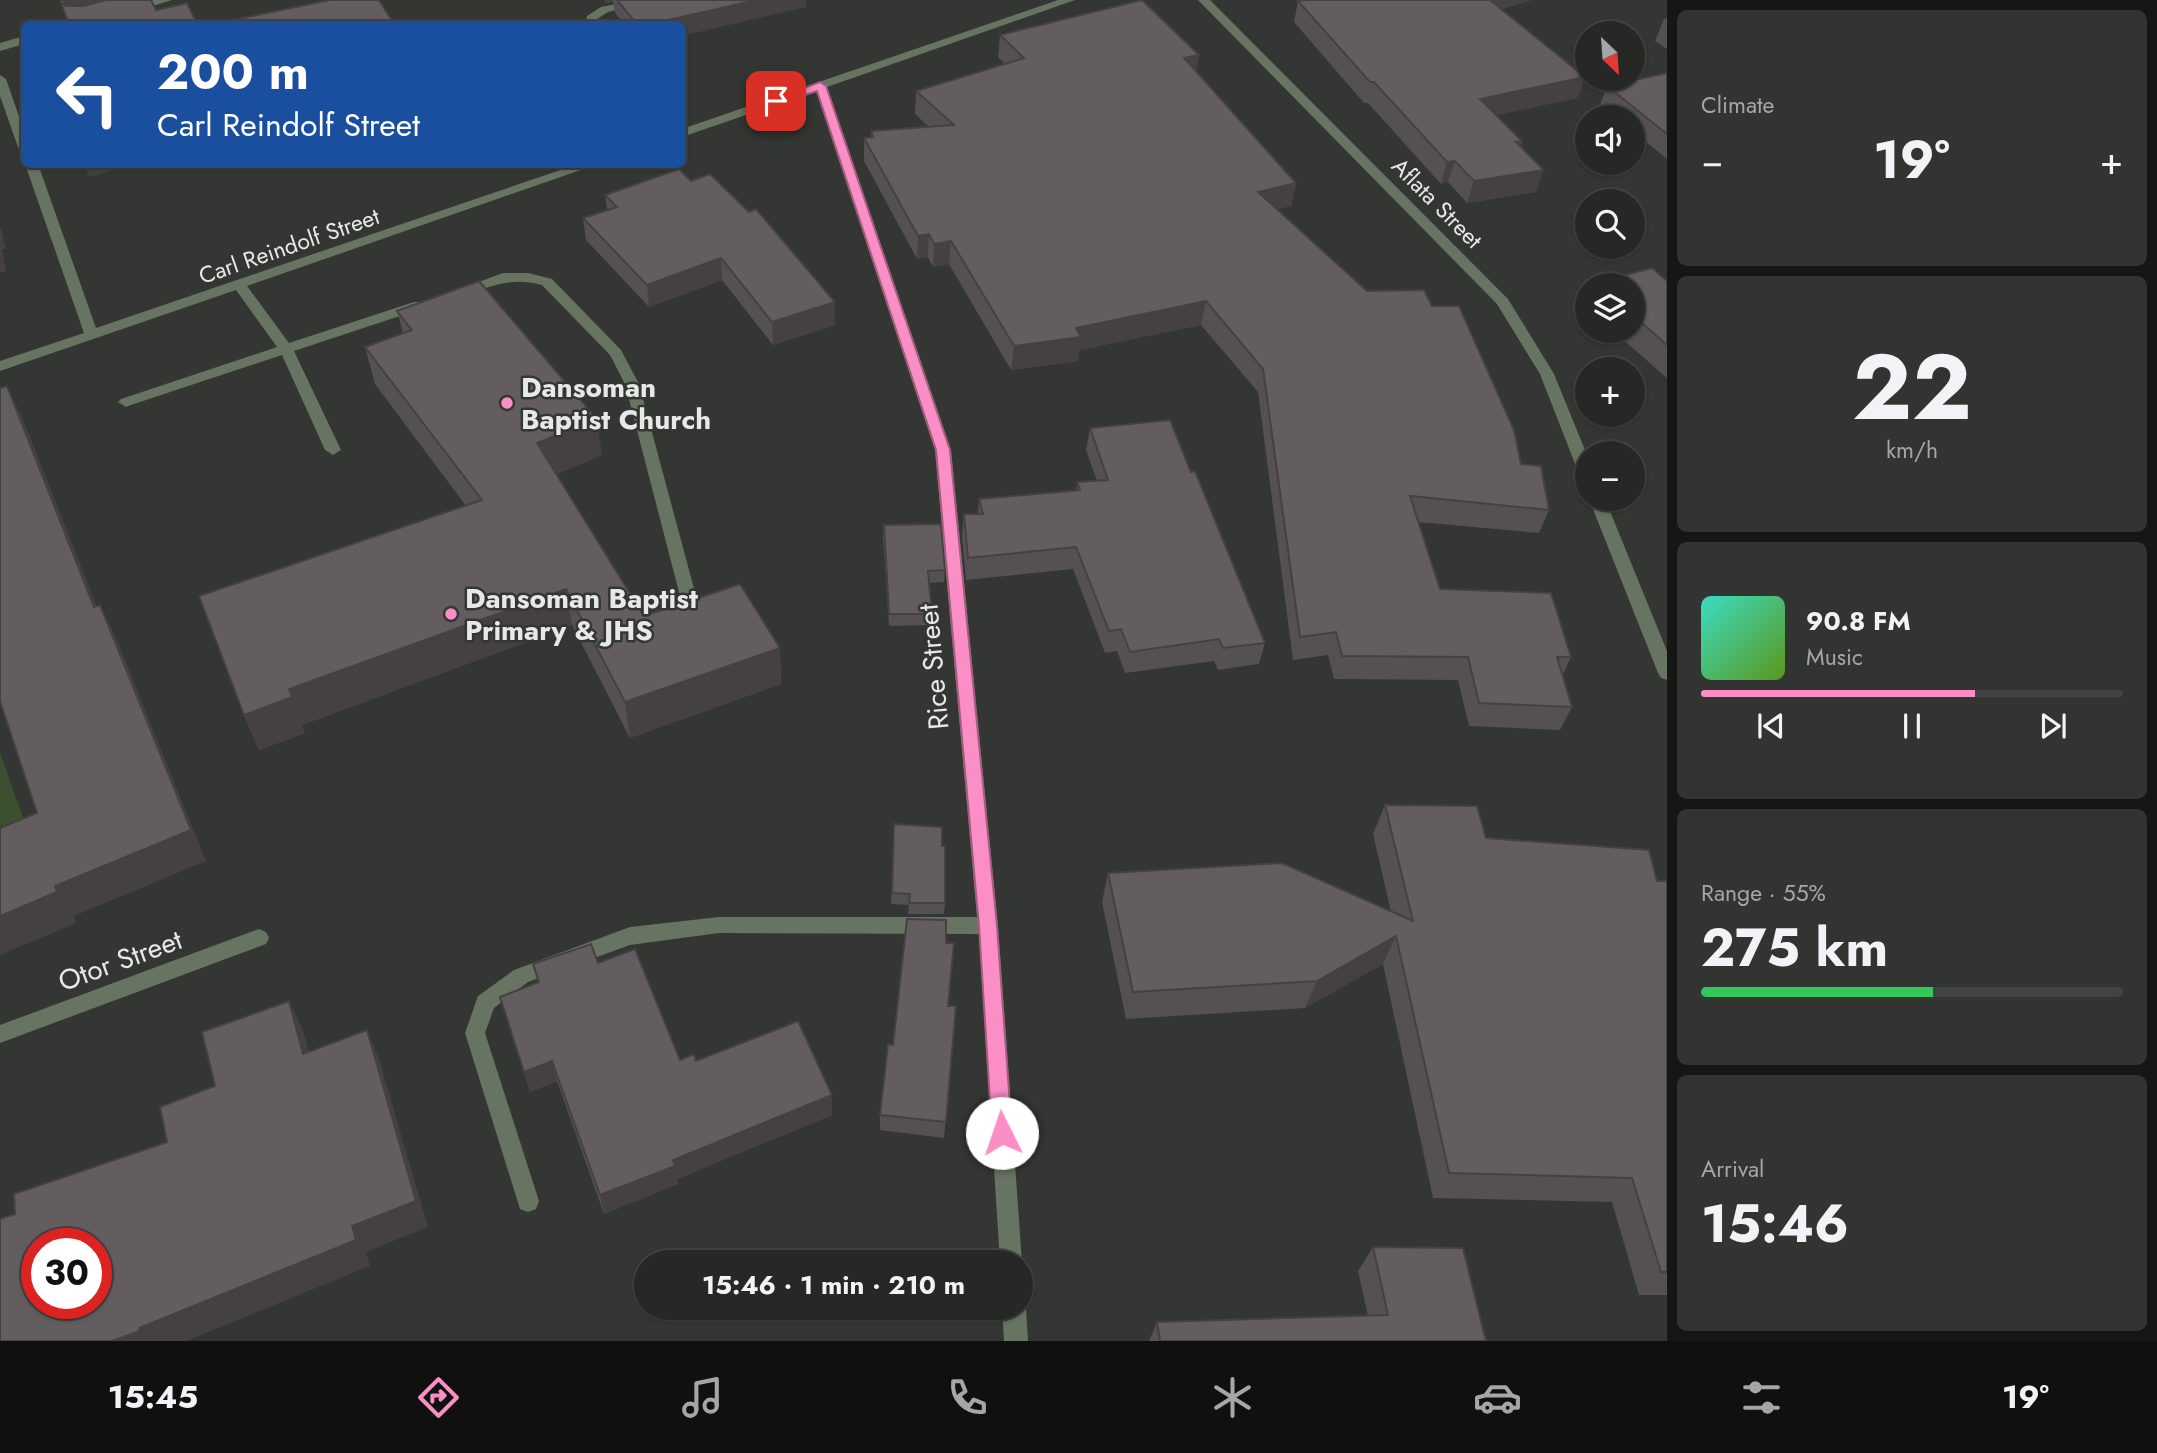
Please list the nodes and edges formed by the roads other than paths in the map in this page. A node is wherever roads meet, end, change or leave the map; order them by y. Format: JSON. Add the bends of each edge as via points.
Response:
{"nodes":[{"id":1,"x":166,"y":0,"type":"edge"},
{"id":2,"x":654,"y":0,"type":"edge"},
{"id":3,"x":1069,"y":0,"type":"edge"},
{"id":4,"x":1204,"y":0,"type":"edge"},
{"id":5,"x":116,"y":14,"type":"edge"},
{"id":6,"x":591,"y":21,"type":"edge"},
{"id":7,"x":21,"y":41,"type":"edge"},
{"id":8,"x":0,"y":47,"type":"edge"},
{"id":9,"x":0,"y":79,"type":"edge"},
{"id":10,"x":820,"y":86,"type":"junction"},
{"id":11,"x":686,"y":130,"type":"edge"},
{"id":12,"x":21,"y":138,"type":"edge"},
{"id":13,"x":32,"y":168,"type":"edge"},
{"id":14,"x":580,"y":168,"type":"edge"},
{"id":15,"x":239,"y":285,"type":"junction"},
{"id":16,"x":92,"y":336,"type":"junction"},
{"id":17,"x":286,"y":349,"type":"junction"},
{"id":18,"x":0,"y":366,"type":"edge"},
{"id":19,"x":126,"y":402,"type":"dead end"},
{"id":20,"x":1575,"y":444,"type":"edge"},
{"id":21,"x":333,"y":450,"type":"dead end"},
{"id":22,"x":1602,"y":511,"type":"edge"},
{"id":23,"x":688,"y":596,"type":"dead end"},
{"id":24,"x":1667,"y":673,"type":"edge"},
{"id":25,"x":988,"y":926,"type":"junction"},
{"id":26,"x":259,"y":938,"type":"dead end"},
{"id":27,"x":0,"y":1034,"type":"edge"},
{"id":28,"x":528,"y":1201,"type":"dead end"},
{"id":29,"x":1010,"y":1250,"type":"edge"},
{"id":30,"x":1015,"y":1320,"type":"edge"},
{"id":31,"x":1017,"y":1341,"type":"edge"}],
"edges":[{"from":1,"to":5,"type":"street"},
{"from":2,"to":6,"type":"street","via":[[606,9]]},
{"from":3,"to":10,"type":"street"},
{"from":4,"to":20,"type":"street","name":"Aflata Street","via":[[1503,302],[1547,374]]},
{"from":7,"to":8,"type":"street"},
{"from":9,"to":12,"type":"street"},
{"from":10,"to":11,"type":"street"},
{"from":10,"to":25,"type":"street","name":"Rice Street","via":[[943,450]]},
{"from":13,"to":16,"type":"street"},
{"from":14,"to":15,"type":"street","name":"Carl Reindolf Street"},
{"from":15,"to":16,"type":"street","name":"Carl Reindolf Street"},
{"from":15,"to":17,"type":"street"},
{"from":16,"to":18,"type":"street","name":"Carl Reindolf Street"},
{"from":17,"to":19,"type":"street"},
{"from":17,"to":21,"type":"street"},
{"from":17,"to":23,"type":"street","via":[[503,277],[547,282],[616,353],[632,384]]},
{"from":22,"to":24,"type":"street"},
{"from":25,"to":28,"type":"street","via":[[719,925],[631,936],[521,976],[485,1002],[475,1034]]},
{"from":25,"to":29,"type":"street","name":"Rice Street"},
{"from":26,"to":27,"type":"street","name":"Otor Street"},
{"from":30,"to":31,"type":"street"}]}
